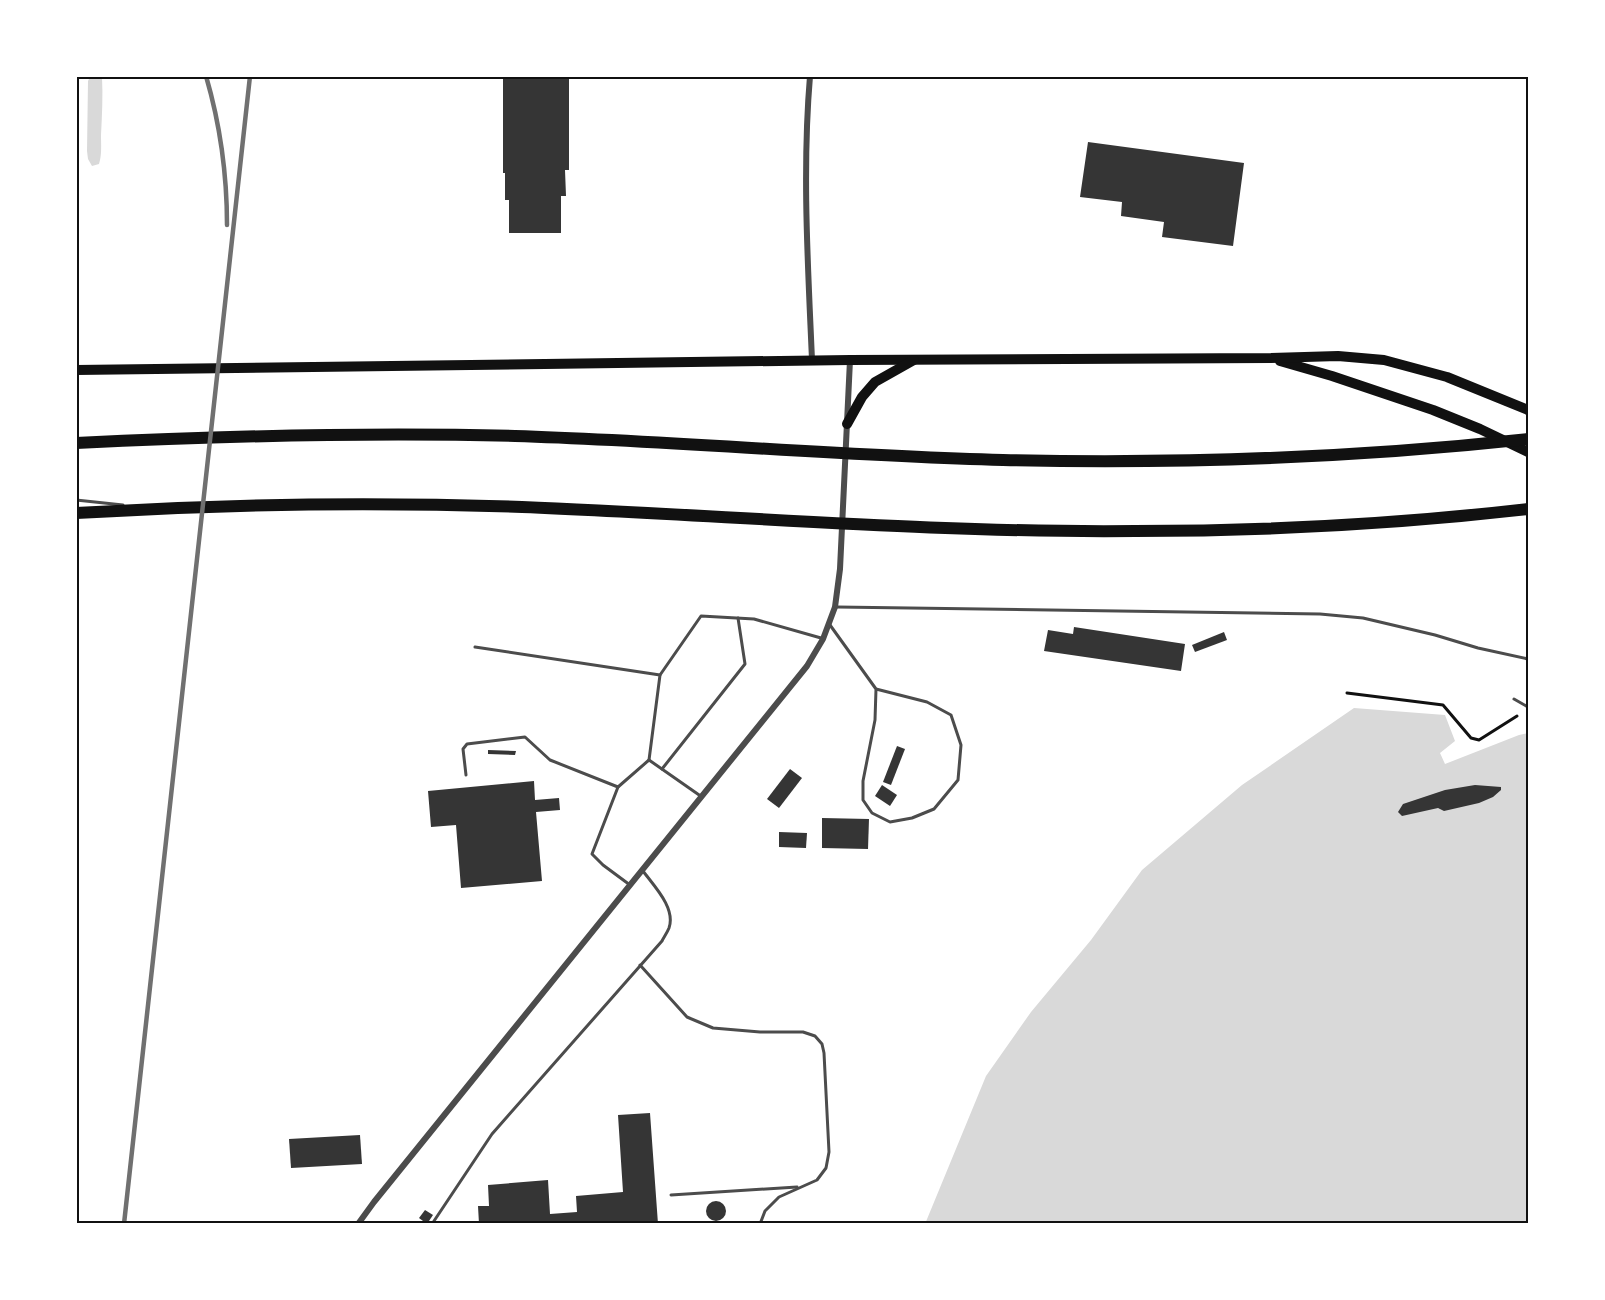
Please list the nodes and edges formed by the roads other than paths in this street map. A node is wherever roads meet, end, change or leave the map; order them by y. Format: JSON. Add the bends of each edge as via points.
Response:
{"nodes":[{"id":1,"x":810,"y":76,"type":"edge"},
{"id":2,"x":1271,"y":358,"type":"junction"},
{"id":3,"x":812,"y":360,"type":"junction"},
{"id":4,"x":850,"y":360,"type":"junction"},
{"id":5,"x":916,"y":360,"type":"junction"},
{"id":6,"x":76,"y":370,"type":"edge"},
{"id":7,"x":1528,"y":410,"type":"edge"},
{"id":8,"x":847,"y":424,"type":"junction"},
{"id":9,"x":1528,"y":439,"type":"edge"},
{"id":10,"x":76,"y":443,"type":"edge"},
{"id":11,"x":1528,"y":452,"type":"edge"},
{"id":12,"x":76,"y":500,"type":"edge"},
{"id":13,"x":152,"y":508,"type":"junction"},
{"id":14,"x":1528,"y":509,"type":"edge"},
{"id":15,"x":76,"y":513,"type":"edge"},
{"id":16,"x":835,"y":607,"type":"junction"},
{"id":17,"x":738,"y":618,"type":"junction"},
{"id":18,"x":829,"y":624,"type":"junction"},
{"id":19,"x":823,"y":639,"type":"junction"},
{"id":20,"x":475,"y":647,"type":"dead end"},
{"id":21,"x":1528,"y":659,"type":"edge"},
{"id":22,"x":660,"y":675,"type":"junction"},
{"id":23,"x":876,"y":689,"type":"junction"},
{"id":24,"x":1514,"y":699,"type":"dead end"},
{"id":25,"x":1528,"y":707,"type":"edge"},
{"id":26,"x":649,"y":760,"type":"junction"},
{"id":27,"x":662,"y":769,"type":"junction"},
{"id":28,"x":466,"y":775,"type":"dead end"},
{"id":29,"x":618,"y":787,"type":"junction"},
{"id":30,"x":702,"y":796,"type":"junction"},
{"id":31,"x":642,"y":870,"type":"junction"},
{"id":32,"x":630,"y":885,"type":"junction"},
{"id":33,"x":640,"y":965,"type":"junction"},
{"id":34,"x":799,"y":1187,"type":"junction"},
{"id":35,"x":671,"y":1195,"type":"dead end"},
{"id":36,"x":357,"y":1224,"type":"edge"},
{"id":37,"x":432,"y":1224,"type":"edge"},
{"id":38,"x":760,"y":1224,"type":"edge"}],
"edges":[{"from":1,"to":3,"type":"street","via":[[805,175]]},
{"from":2,"to":5,"type":"main road"},
{"from":2,"to":7,"type":"main road","via":[[1338,356],[1384,360],[1448,377]]},
{"from":2,"to":11,"type":"main road","via":[[1433,410]]},
{"from":3,"to":4,"type":"main road"},
{"from":3,"to":6,"type":"main road"},
{"from":4,"to":5,"type":"main road"},
{"from":4,"to":8,"type":"street"},
{"from":5,"to":8,"type":"main road","via":[[875,382]]},
{"from":8,"to":16,"type":"street"},
{"from":9,"to":10,"type":"highway","via":[[1358,454],[1133,461],[1003,460],[407,434]]},
{"from":12,"to":13,"type":"lane"},
{"from":13,"to":14,"type":"highway","via":[[411,504],[1002,530],[1134,531],[1265,529]]},
{"from":13,"to":15,"type":"highway"},
{"from":16,"to":18,"type":"street"},
{"from":16,"to":21,"type":"lane","via":[[1320,614],[1363,618]]},
{"from":17,"to":19,"type":"lane"},
{"from":17,"to":22,"type":"lane","via":[[701,616]]},
{"from":17,"to":27,"type":"lane","via":[[745,664]]},
{"from":18,"to":19,"type":"street"},
{"from":18,"to":23,"type":"lane"},
{"from":19,"to":30,"type":"street","via":[[807,666]]},
{"from":20,"to":22,"type":"lane"},
{"from":22,"to":26,"type":"lane"},
{"from":23,"to":23,"type":"lane","via":[[863,800],[872,813],[890,822],[912,818],[934,809],[958,780],[961,745],[951,715],[927,702]]},
{"from":24,"to":25,"type":"lane"},
{"from":26,"to":27,"type":"lane"},
{"from":26,"to":29,"type":"lane"},
{"from":27,"to":30,"type":"lane"},
{"from":28,"to":29,"type":"lane","via":[[467,744],[525,737],[550,760]]},
{"from":29,"to":32,"type":"lane","via":[[592,854]]},
{"from":30,"to":31,"type":"street"},
{"from":31,"to":32,"type":"street"},
{"from":31,"to":33,"type":"lane","via":[[665,901],[670,916],[662,941]]},
{"from":32,"to":36,"type":"street"},
{"from":33,"to":34,"type":"lane","via":[[687,1017],[713,1028],[803,1032],[815,1036],[822,1044],[829,1152],[826,1168],[817,1180]]},
{"from":33,"to":37,"type":"lane","via":[[492,1134]]},
{"from":34,"to":35,"type":"lane"},
{"from":34,"to":38,"type":"lane","via":[[779,1197],[765,1211]]}]}
